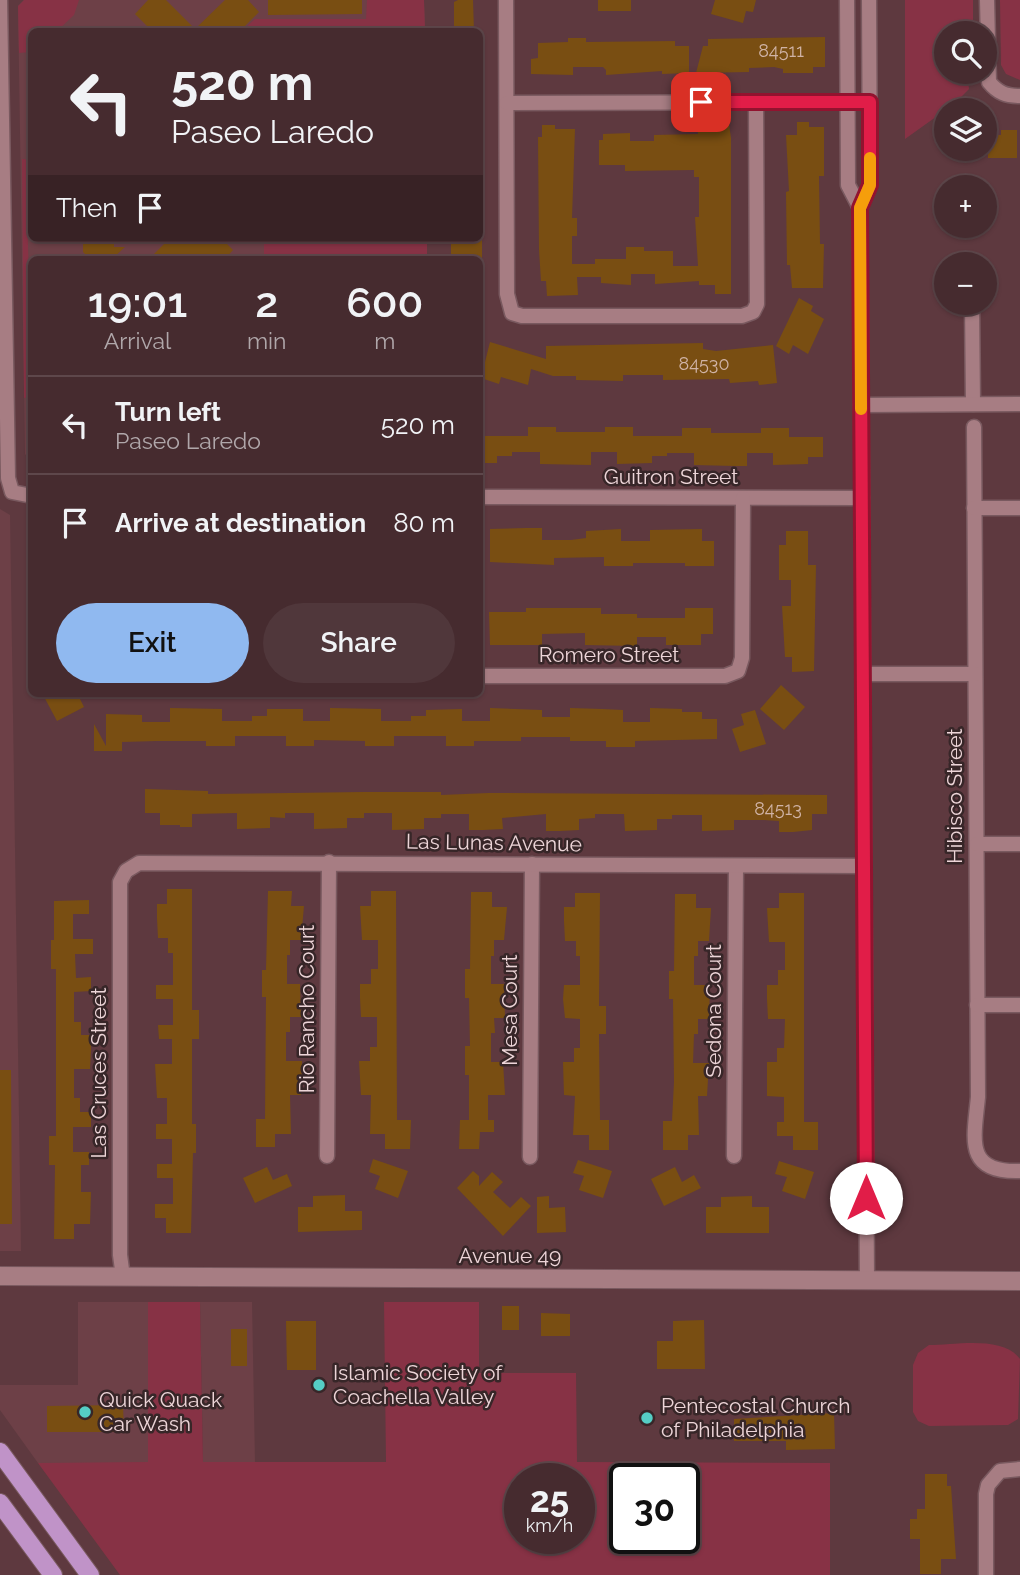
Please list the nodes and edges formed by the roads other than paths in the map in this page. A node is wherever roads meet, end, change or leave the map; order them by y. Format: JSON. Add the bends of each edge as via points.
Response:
{"nodes":[{"id":1,"x":0,"y":0,"type":"edge"},
{"id":2,"x":506,"y":0,"type":"edge"},
{"id":3,"x":847,"y":0,"type":"edge"},
{"id":4,"x":869,"y":0,"type":"edge"},
{"id":5,"x":987,"y":0,"type":"edge"},
{"id":6,"x":1020,"y":96,"type":"edge"},
{"id":7,"x":756,"y":102,"type":"junction"},
{"id":8,"x":848,"y":102,"type":"junction"},
{"id":9,"x":870,"y":102,"type":"junction"},
{"id":10,"x":507,"y":103,"type":"junction"},
{"id":11,"x":860,"y":208,"type":"junction"},
{"id":12,"x":972,"y":315,"type":"edge"},
{"id":13,"x":973,"y":404,"type":"junction"},
{"id":14,"x":1020,"y":404,"type":"edge"},
{"id":15,"x":861,"y":405,"type":"junction"},
{"id":16,"x":974,"y":426,"type":"dead end"},
{"id":17,"x":28,"y":495,"type":"edge"},
{"id":18,"x":483,"y":497,"type":"edge"},
{"id":19,"x":743,"y":498,"type":"junction"},
{"id":20,"x":862,"y":498,"type":"junction"},
{"id":21,"x":974,"y":508,"type":"junction"},
{"id":22,"x":1020,"y":508,"type":"edge"},
{"id":23,"x":863,"y":674,"type":"junction"},
{"id":24,"x":975,"y":674,"type":"junction"},
{"id":25,"x":483,"y":676,"type":"edge"},
{"id":26,"x":976,"y":844,"type":"junction"},
{"id":27,"x":1020,"y":844,"type":"edge"},
{"id":28,"x":329,"y":862,"type":"junction"},
{"id":29,"x":532,"y":864,"type":"junction"},
{"id":30,"x":736,"y":866,"type":"junction"},
{"id":31,"x":864,"y":866,"type":"junction"},
{"id":32,"x":126,"y":871,"type":"joint"},
{"id":33,"x":978,"y":1005,"type":"junction"},
{"id":34,"x":1020,"y":1005,"type":"edge"},
{"id":35,"x":327,"y":1156,"type":"dead end"},
{"id":36,"x":734,"y":1156,"type":"dead end"},
{"id":37,"x":530,"y":1157,"type":"dead end"},
{"id":38,"x":1020,"y":1171,"type":"edge"},
{"id":39,"x":0,"y":1276,"type":"edge"},
{"id":40,"x":123,"y":1277,"type":"junction"},
{"id":41,"x":867,"y":1281,"type":"junction"},
{"id":42,"x":1020,"y":1281,"type":"edge"},
{"id":43,"x":0,"y":1452,"type":"edge"},
{"id":44,"x":1020,"y":1469,"type":"edge"},
{"id":45,"x":0,"y":1503,"type":"edge"},
{"id":46,"x":53,"y":1575,"type":"edge"},
{"id":47,"x":90,"y":1575,"type":"edge"},
{"id":48,"x":986,"y":1575,"type":"edge"}],
"edges":[{"from":1,"to":17,"type":"street","via":[[8,478],[12,492]]},
{"from":2,"to":10,"type":"street"},
{"from":3,"to":8,"type":"street"},
{"from":4,"to":9,"type":"street"},
{"from":5,"to":6,"type":"street","via":[[989,82],[1007,96]]},
{"from":7,"to":8,"type":"street"},
{"from":7,"to":10,"type":"street"},
{"from":7,"to":10,"type":"street","via":[[757,304],[743,316],[512,313],[508,294]]},
{"from":8,"to":9,"type":"street"},
{"from":8,"to":11,"type":"street","via":[[848,185]]},
{"from":9,"to":11,"type":"street","via":[[870,185]]},
{"from":11,"to":15,"type":"street"},
{"from":12,"to":13,"type":"street"},
{"from":13,"to":14,"type":"street"},
{"from":13,"to":15,"type":"street"},
{"from":15,"to":20,"type":"street"},
{"from":16,"to":21,"type":"street","name":"Hibisco Street"},
{"from":18,"to":19,"type":"street","name":"Guitron Street"},
{"from":19,"to":20,"type":"street","name":"Guitron Street"},
{"from":19,"to":25,"type":"street","name":"Romero Street","via":[[742,658],[738,671],[725,676]]},
{"from":20,"to":23,"type":"street"},
{"from":21,"to":22,"type":"street"},
{"from":21,"to":24,"type":"street","name":"Hibisco Street"},
{"from":23,"to":24,"type":"street"},
{"from":23,"to":31,"type":"street"},
{"from":24,"to":26,"type":"street","name":"Hibisco Street"},
{"from":26,"to":27,"type":"street"},
{"from":26,"to":33,"type":"street","name":"Hibisco Street"},
{"from":28,"to":29,"type":"street","name":"Las Lunas Avenue"},
{"from":28,"to":32,"type":"street","name":"Las Lunas Avenue","via":[[154,861]]},
{"from":28,"to":35,"type":"street","name":"Rio Rancho Court"},
{"from":29,"to":30,"type":"street","name":"Las Lunas Avenue"},
{"from":29,"to":37,"type":"street","name":"Mesa Court"},
{"from":30,"to":31,"type":"street","name":"Las Lunas Avenue"},
{"from":30,"to":36,"type":"street","name":"Sedona Court"},
{"from":31,"to":41,"type":"street"},
{"from":32,"to":40,"type":"street","name":"Las Cruces Street","via":[[120,882]]},
{"from":33,"to":34,"type":"street"},
{"from":33,"to":38,"type":"street","name":"Hibisco Street","via":[[974,1142],[983,1164],[995,1170]]},
{"from":39,"to":40,"type":"street","name":"Avenue 49"},
{"from":40,"to":41,"type":"street","name":"Avenue 49"},
{"from":41,"to":42,"type":"street","name":"Avenue 49"},
{"from":43,"to":47,"type":"main road"},
{"from":44,"to":48,"type":"street","via":[[1000,1471],[986,1494]]},
{"from":45,"to":46,"type":"main road"}]}
